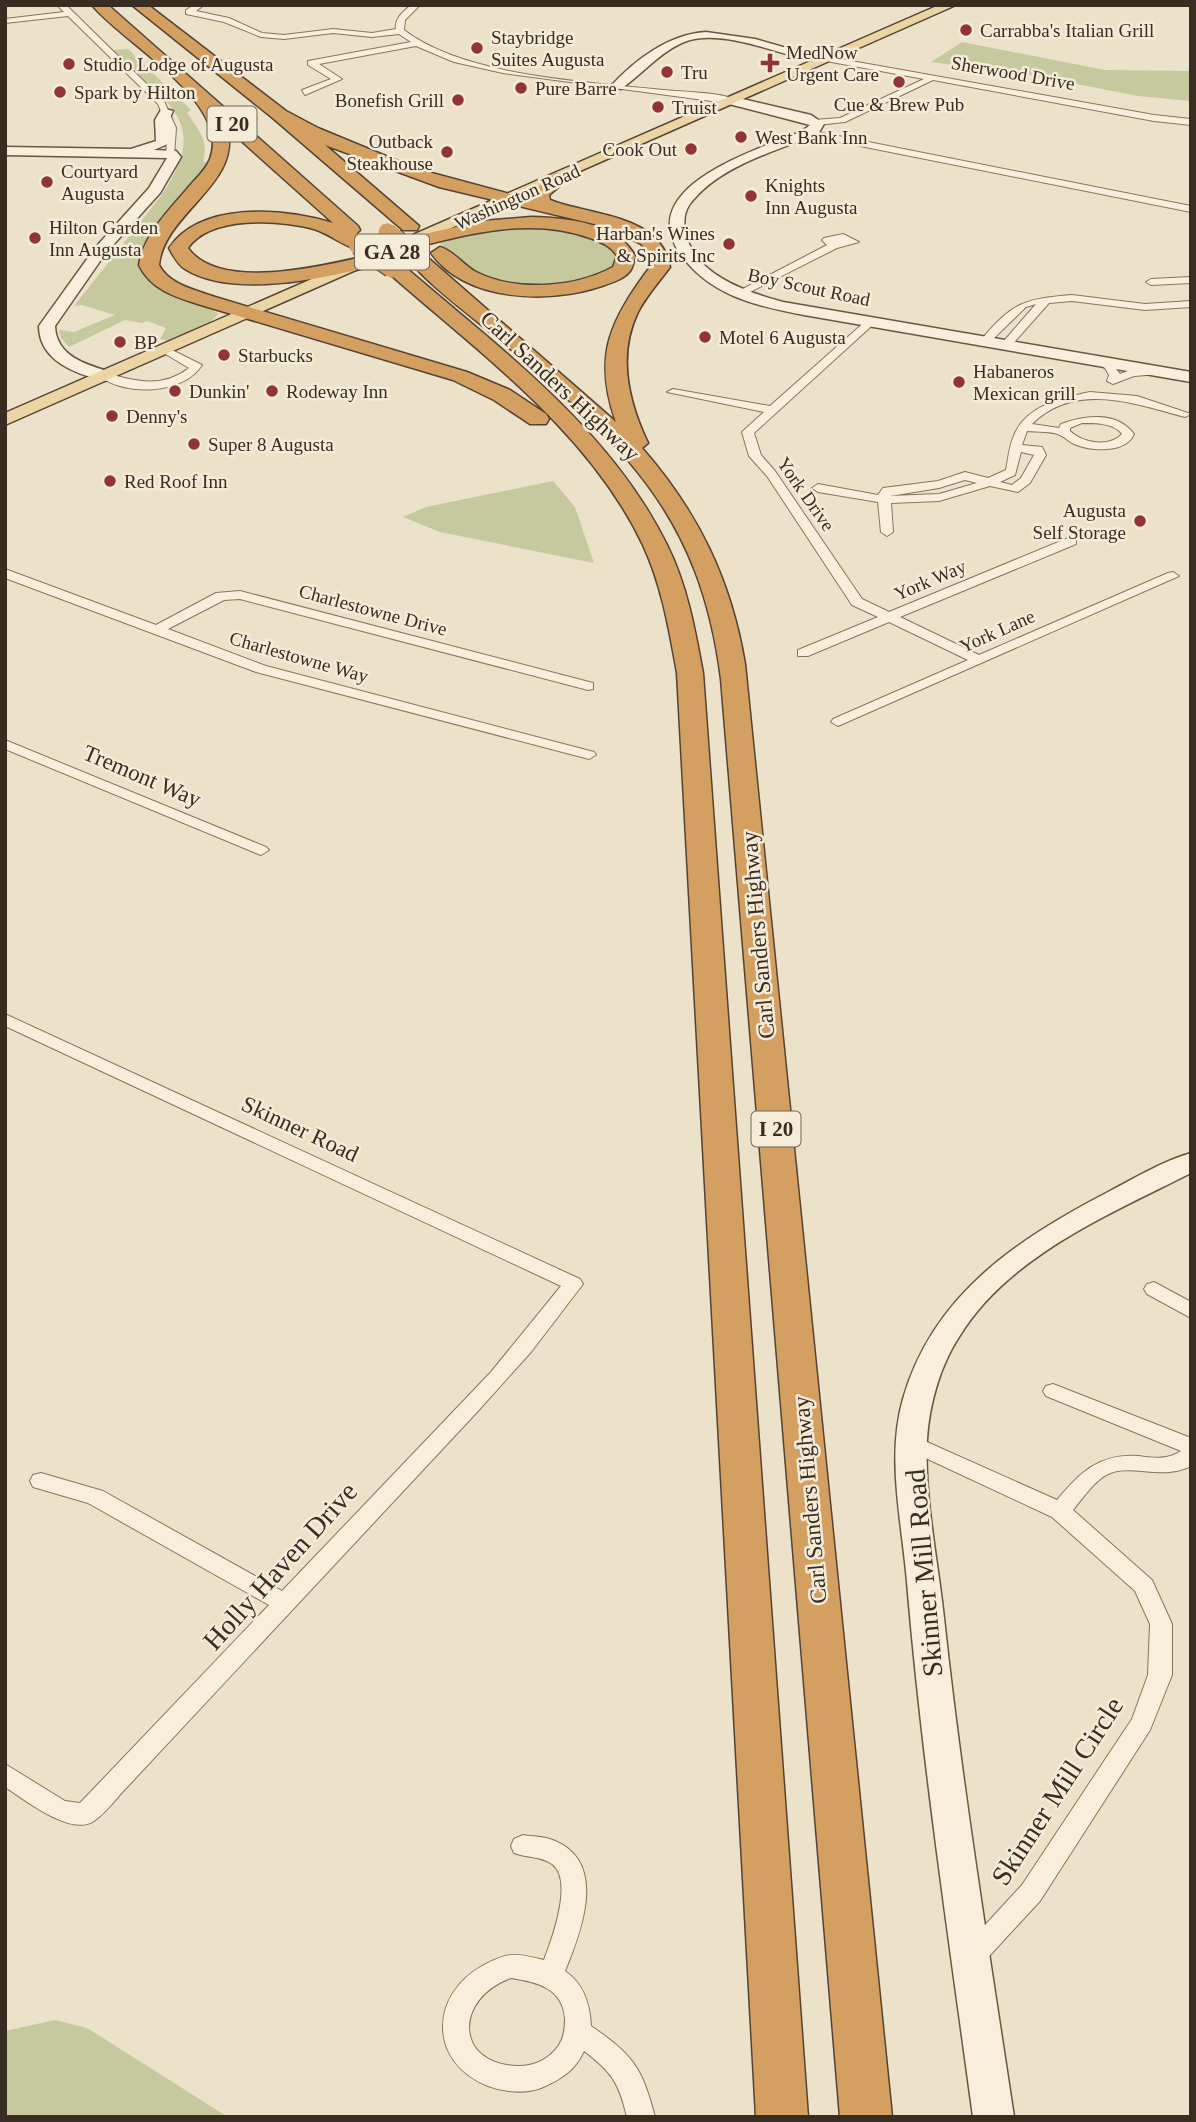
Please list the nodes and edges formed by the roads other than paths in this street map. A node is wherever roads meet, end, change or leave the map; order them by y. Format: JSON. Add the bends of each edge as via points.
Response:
{"nodes":[{"id":1,"x":61,"y":5,"type":"edge"},
{"id":2,"x":99,"y":5,"type":"edge"},
{"id":3,"x":125,"y":5,"type":"edge"},
{"id":4,"x":139,"y":5,"type":"edge"},
{"id":5,"x":200,"y":5,"type":"edge"},
{"id":6,"x":416,"y":5,"type":"edge"},
{"id":7,"x":425,"y":5,"type":"edge"},
{"id":8,"x":950,"y":5,"type":"edge"},
{"id":9,"x":69,"y":14,"type":"junction"},
{"id":10,"x":5,"y":21,"type":"edge"},
{"id":11,"x":401,"y":31,"type":"junction"},
{"id":12,"x":412,"y":41,"type":"junction"},
{"id":13,"x":798,"y":53,"type":"dead end"},
{"id":14,"x":829,"y":59,"type":"junction"},
{"id":15,"x":932,"y":78,"type":"junction"},
{"id":16,"x":617,"y":86,"type":"junction"},
{"id":17,"x":305,"y":92,"type":"dead end"},
{"id":18,"x":200,"y":95,"type":"junction"},
{"id":19,"x":734,"y":101,"type":"junction"},
{"id":20,"x":167,"y":111,"type":"junction"},
{"id":21,"x":250,"y":114,"type":"dead end"},
{"id":22,"x":280,"y":115,"type":"junction"},
{"id":23,"x":1191,"y":122,"type":"edge"},
{"id":24,"x":812,"y":127,"type":"junction"},
{"id":25,"x":5,"y":151,"type":"edge"},
{"id":26,"x":46,"y":151,"type":"junction"},
{"id":27,"x":117,"y":153,"type":"junction"},
{"id":28,"x":171,"y":154,"type":"junction"},
{"id":29,"x":158,"y":167,"type":"junction"},
{"id":30,"x":561,"y":177,"type":"junction"},
{"id":31,"x":508,"y":200,"type":"junction"},
{"id":32,"x":139,"y":206,"type":"junction"},
{"id":33,"x":1191,"y":209,"type":"edge"},
{"id":34,"x":620,"y":226,"type":"junction"},
{"id":35,"x":382,"y":228,"type":"dead end"},
{"id":36,"x":362,"y":243,"type":"junction"},
{"id":37,"x":834,"y":246,"type":"dead end"},
{"id":38,"x":406,"y":254,"type":"junction"},
{"id":39,"x":1191,"y":279,"type":"edge"},
{"id":40,"x":1151,"y":282,"type":"dead end"},
{"id":41,"x":740,"y":293,"type":"junction"},
{"id":42,"x":1047,"y":299,"type":"junction"},
{"id":43,"x":208,"y":301,"type":"junction"},
{"id":44,"x":1191,"y":304,"type":"edge"},
{"id":45,"x":251,"y":313,"type":"junction"},
{"id":46,"x":872,"y":321,"type":"junction"},
{"id":47,"x":219,"y":327,"type":"junction"},
{"id":48,"x":986,"y":340,"type":"junction"},
{"id":49,"x":1007,"y":344,"type":"junction"},
{"id":50,"x":166,"y":350,"type":"junction"},
{"id":51,"x":1096,"y":359,"type":"junction"},
{"id":52,"x":1159,"y":371,"type":"junction"},
{"id":53,"x":105,"y":376,"type":"junction"},
{"id":54,"x":1191,"y":377,"type":"edge"},
{"id":55,"x":1112,"y":381,"type":"junction"},
{"id":56,"x":673,"y":392,"type":"dead end"},
{"id":57,"x":1094,"y":395,"type":"junction"},
{"id":58,"x":771,"y":410,"type":"junction"},
{"id":59,"x":1037,"y":414,"type":"junction"},
{"id":60,"x":1185,"y":414,"type":"dead end"},
{"id":61,"x":5,"y":420,"type":"edge"},
{"id":62,"x":1025,"y":427,"type":"junction"},
{"id":63,"x":1017,"y":448,"type":"junction"},
{"id":64,"x":659,"y":482,"type":"junction"},
{"id":65,"x":992,"y":482,"type":"junction"},
{"id":66,"x":818,"y":488,"type":"dead end"},
{"id":67,"x":885,"y":501,"type":"junction"},
{"id":68,"x":887,"y":532,"type":"dead end"},
{"id":69,"x":1072,"y":541,"type":"dead end"},
{"id":70,"x":5,"y":573,"type":"edge"},
{"id":71,"x":1173,"y":576,"type":"dead end"},
{"id":72,"x":890,"y":618,"type":"junction"},
{"id":73,"x":683,"y":620,"type":"junction"},
{"id":74,"x":154,"y":631,"type":"junction"},
{"id":75,"x":803,"y":653,"type":"dead end"},
{"id":76,"x":978,"y":660,"type":"junction"},
{"id":77,"x":588,"y":686,"type":"dead end"},
{"id":78,"x":838,"y":722,"type":"dead end"},
{"id":79,"x":5,"y":744,"type":"edge"},
{"id":80,"x":589,"y":755,"type":"dead end"},
{"id":81,"x":261,"y":850,"type":"dead end"},
{"id":82,"x":5,"y":1019,"type":"edge"},
{"id":83,"x":1191,"y":1162,"type":"edge"},
{"id":84,"x":573,"y":1284,"type":"joint"},
{"id":85,"x":1154,"y":1289,"type":"dead end"},
{"id":86,"x":1191,"y":1311,"type":"edge"},
{"id":87,"x":1052,"y":1391,"type":"dead end"},
{"id":88,"x":911,"y":1443,"type":"junction"},
{"id":89,"x":1191,"y":1447,"type":"edge"},
{"id":90,"x":1191,"y":1455,"type":"edge"},
{"id":91,"x":41,"y":1481,"type":"dead end"},
{"id":92,"x":1060,"y":1511,"type":"junction"},
{"id":93,"x":285,"y":1604,"type":"junction"},
{"id":94,"x":5,"y":1774,"type":"edge"},
{"id":95,"x":523,"y":1846,"type":"dead end"},
{"id":96,"x":971,"y":1958,"type":"junction"},
{"id":97,"x":551,"y":1974,"type":"junction"},
{"id":98,"x":579,"y":2032,"type":"junction"},
{"id":99,"x":641,"y":2117,"type":"edge"},
{"id":100,"x":782,"y":2117,"type":"edge"},
{"id":101,"x":866,"y":2117,"type":"edge"},
{"id":102,"x":995,"y":2117,"type":"edge"}],
"edges":[{"from":1,"to":9,"type":"street"},
{"from":2,"to":18,"type":"highway","name":"Carl Sanders Highway","number":"I 20"},
{"from":3,"to":21,"type":"highway","number":"I 20"},
{"from":4,"to":22,"type":"highway"},
{"from":5,"to":11,"type":"street","via":[[190,12],[236,23],[261,35]]},
{"from":6,"to":11,"type":"street","via":[[404,16]]},
{"from":7,"to":12,"type":"street","via":[[414,15]]},
{"from":8,"to":14,"type":"main road","name":"Washington Road","number":"GA 28"},
{"from":9,"to":10,"type":"street"},
{"from":9,"to":20,"type":"street"},
{"from":11,"to":12,"type":"street"},
{"from":12,"to":16,"type":"street","via":[[431,53],[491,69]]},
{"from":12,"to":17,"type":"street","via":[[311,63],[338,79]]},
{"from":13,"to":16,"type":"street","via":[[717,37],[688,37]]},
{"from":14,"to":15,"type":"street","name":"Sherwood Drive"},
{"from":14,"to":19,"type":"main road","name":"Washington Road","number":"GA 28"},
{"from":15,"to":23,"type":"street","name":"Sherwood Drive"},
{"from":15,"to":24,"type":"street","via":[[842,120]]},
{"from":16,"to":19,"type":"street"},
{"from":18,"to":36,"type":"highway","name":"Carl Sanders Highway","number":"I 20"},
{"from":18,"to":43,"type":"highway","via":[[221,127],[220,155],[208,177],[159,237],[149,265],[176,289]]},
{"from":19,"to":24,"type":"street"},
{"from":19,"to":30,"type":"main road","name":"Washington Road","number":"GA 28"},
{"from":20,"to":26,"type":"street","via":[[162,120],[163,143],[156,147]]},
{"from":20,"to":28,"type":"street","via":[[175,136]]},
{"from":22,"to":31,"type":"highway","via":[[341,147],[458,188]]},
{"from":22,"to":38,"type":"highway"},
{"from":24,"to":33,"type":"street"},
{"from":24,"to":41,"type":"street","name":"Boy Scout Road","via":[[706,181],[679,208],[676,228],[687,251],[706,274]]},
{"from":25,"to":26,"type":"street"},
{"from":26,"to":27,"type":"street"},
{"from":27,"to":28,"type":"street"},
{"from":27,"to":29,"type":"street","via":[[145,157],[156,161]]},
{"from":28,"to":29,"type":"street"},
{"from":28,"to":32,"type":"street","via":[[174,158],[155,190]]},
{"from":29,"to":32,"type":"street"},
{"from":30,"to":31,"type":"main road","name":"Washington Road","number":"GA 28"},
{"from":30,"to":34,"type":"highway","via":[[540,194],[542,203]]},
{"from":31,"to":34,"type":"highway"},
{"from":31,"to":38,"type":"main road","name":"Washington Road","number":"GA 28"},
{"from":32,"to":53,"type":"street","via":[[59,305],[46,328],[56,354]]},
{"from":34,"to":64,"type":"highway","via":[[650,242],[660,259],[655,274],[629,309],[616,348],[619,402]]},
{"from":35,"to":38,"type":"highway","name":"Carl Sanders Highway","number":"I 20","bridge":true},
{"from":36,"to":38,"type":"highway","name":"Carl Sanders Highway","number":"I 20","bridge":true},
{"from":36,"to":38,"type":"highway","via":[[315,223],[264,218],[199,229],[177,248],[182,258],[198,268],[259,278],[307,275]]},
{"from":37,"to":41,"type":"street"},
{"from":38,"to":38,"type":"highway","via":[[474,227],[541,224],[594,233],[620,246],[626,256],[621,270],[599,281],[531,289],[476,279]]},
{"from":38,"to":45,"type":"main road","name":"Washington Road","number":"GA 28"},
{"from":38,"to":64,"type":"highway","name":"Carl Sanders Highway","number":"I 20","via":[[606,422]]},
{"from":38,"to":73,"type":"highway","name":"Carl Sanders Highway","number":"I 20","via":[[604,462],[660,551]]},
{"from":39,"to":40,"type":"street"},
{"from":41,"to":46,"type":"street","name":"Boy Scout Road"},
{"from":42,"to":44,"type":"street","via":[[1127,306]]},
{"from":42,"to":48,"type":"street","via":[[1023,305]]},
{"from":42,"to":49,"type":"street"},
{"from":43,"to":45,"type":"highway"},
{"from":43,"to":47,"type":"highway","via":[[222,314]]},
{"from":45,"to":47,"type":"main road","name":"Washington Road","number":"GA 28"},
{"from":45,"to":73,"type":"highway","via":[[450,373],[527,411],[601,486]]},
{"from":46,"to":48,"type":"street","name":"Boy Scout Road"},
{"from":46,"to":58,"type":"street","name":"York Drive"},
{"from":47,"to":50,"type":"main road","name":"Washington Road","number":"GA 28"},
{"from":48,"to":49,"type":"street","name":"Boy Scout Road"},
{"from":49,"to":51,"type":"street","name":"Boy Scout Road"},
{"from":50,"to":53,"type":"main road","name":"Washington Road","number":"GA 28"},
{"from":50,"to":53,"type":"street","via":[[196,365],[193,370],[164,385],[147,387]]},
{"from":51,"to":52,"type":"street","name":"Boy Scout Road"},
{"from":51,"to":55,"type":"street","via":[[1109,366],[1115,375]]},
{"from":52,"to":54,"type":"street","name":"Boy Scout Road"},
{"from":52,"to":55,"type":"street","via":[[1132,373]]},
{"from":53,"to":61,"type":"main road","name":"Washington Road","number":"GA 28"},
{"from":55,"to":57,"type":"street"},
{"from":56,"to":58,"type":"street"},
{"from":57,"to":59,"type":"street"},
{"from":57,"to":60,"type":"street","via":[[1129,397]]},
{"from":58,"to":72,"type":"street","name":"York Drive","via":[[748,432],[755,456],[857,602]]},
{"from":59,"to":62,"type":"street"},
{"from":59,"to":62,"type":"street","via":[[1067,428]]},
{"from":62,"to":63,"type":"street"},
{"from":63,"to":65,"type":"street","via":[[1011,472]]},
{"from":63,"to":65,"type":"street","via":[[1038,450],[1040,455],[1026,480],[1014,489]]},
{"from":64,"to":101,"type":"highway","name":"Carl Sanders Highway","number":"I 20","via":[[705,560],[730,647]]},
{"from":65,"to":67,"type":"street","via":[[965,475],[939,484],[887,491]]},
{"from":66,"to":67,"type":"street"},
{"from":67,"to":68,"type":"street"},
{"from":69,"to":72,"type":"street","name":"York Way"},
{"from":70,"to":74,"type":"street","name":"Charlestowne Way"},
{"from":71,"to":76,"type":"street","name":"York Lane"},
{"from":72,"to":75,"type":"street","name":"York Way"},
{"from":72,"to":76,"type":"street","name":"York Drive"},
{"from":73,"to":100,"type":"highway","name":"Carl Sanders Highway","number":"I 20"},
{"from":74,"to":77,"type":"street","name":"Charlestowne Drive","via":[[221,596],[240,595]]},
{"from":74,"to":80,"type":"street","name":"Charlestowne Way","via":[[261,669]]},
{"from":76,"to":78,"type":"street","name":"York Lane"},
{"from":79,"to":81,"type":"street","name":"Tremont Way"},
{"from":82,"to":84,"type":"street","name":"Skinner Road"},
{"from":83,"to":88,"type":"street","name":"Skinner Mill Road","via":[[1041,1243],[972,1299],[948,1330],[930,1366]]},
{"from":84,"to":93,"type":"street","name":"Holly Haven Drive","via":[[539,1333]]},
{"from":85,"to":86,"type":"street"},
{"from":87,"to":89,"type":"street"},
{"from":88,"to":92,"type":"street","name":"Skinner Mill Circle"},
{"from":88,"to":96,"type":"street","name":"Skinner Mill Road","via":[[930,1658]]},
{"from":90,"to":92,"type":"street","via":[[1181,1463],[1156,1467],[1128,1461],[1100,1469]]},
{"from":91,"to":93,"type":"street","via":[[95,1497]]},
{"from":92,"to":96,"type":"street","name":"Skinner Mill Circle","via":[[1144,1586],[1161,1623],[1160,1675],[1142,1723],[1031,1893]]},
{"from":93,"to":94,"type":"street","name":"Holly Haven Drive","via":[[85,1814],[60,1810]]},
{"from":95,"to":97,"type":"street","via":[[557,1854],[573,1872],[572,1910]]},
{"from":96,"to":102,"type":"street","name":"Skinner Mill Road"},
{"from":97,"to":98,"type":"street","via":[[577,2002]]},
{"from":97,"to":98,"type":"street","via":[[511,1966],[483,1976],[462,1997],[456,2016],[461,2047],[477,2067],[492,2076],[523,2080],[559,2064],[573,2049]]},
{"from":98,"to":99,"type":"street","via":[[616,2057],[626,2070]]}]}
